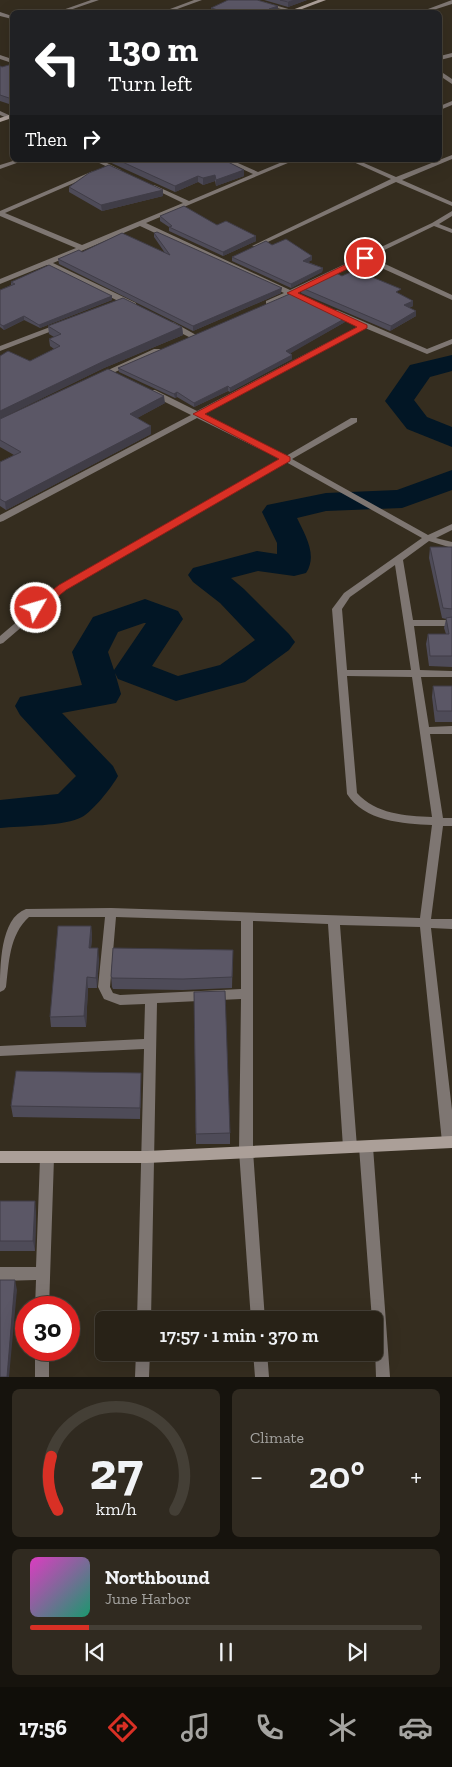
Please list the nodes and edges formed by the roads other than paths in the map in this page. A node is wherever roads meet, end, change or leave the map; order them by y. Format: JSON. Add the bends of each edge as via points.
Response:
{"nodes":[{"id":1,"x":96,"y":0,"type":"edge"},
{"id":2,"x":199,"y":0,"type":"edge"},
{"id":3,"x":251,"y":0,"type":"edge"},
{"id":4,"x":323,"y":0,"type":"edge"},
{"id":5,"x":452,"y":2,"type":"edge"},
{"id":6,"x":66,"y":10,"type":"edge"},
{"id":7,"x":171,"y":10,"type":"edge"},
{"id":8,"x":285,"y":10,"type":"edge"},
{"id":9,"x":297,"y":10,"type":"edge"},
{"id":10,"x":429,"y":10,"type":"edge"},
{"id":11,"x":16,"y":162,"type":"edge"},
{"id":12,"x":100,"y":162,"type":"edge"},
{"id":13,"x":231,"y":162,"type":"edge"},
{"id":14,"x":287,"y":162,"type":"edge"},
{"id":15,"x":356,"y":162,"type":"edge"},
{"id":16,"x":440,"y":162,"type":"edge"},
{"id":17,"x":109,"y":166,"type":"junction"},
{"id":18,"x":0,"y":168,"type":"edge"},
{"id":19,"x":127,"y":174,"type":"edge"},
{"id":20,"x":258,"y":174,"type":"junction"},
{"id":21,"x":395,"y":180,"type":"junction"},
{"id":22,"x":144,"y":182,"type":"edge"},
{"id":23,"x":188,"y":203,"type":"junction"},
{"id":24,"x":452,"y":204,"type":"edge"},
{"id":25,"x":0,"y":213,"type":"edge"},
{"id":26,"x":452,"y":213,"type":"edge"},
{"id":27,"x":140,"y":223,"type":"junction"},
{"id":28,"x":434,"y":224,"type":"junction"},
{"id":29,"x":452,"y":231,"type":"edge"},
{"id":30,"x":81,"y":247,"type":"junction"},
{"id":31,"x":250,"y":248,"type":"edge"},
{"id":32,"x":232,"y":257,"type":"edge"},
{"id":33,"x":365,"y":258,"type":"junction"},
{"id":34,"x":46,"y":262,"type":"junction"},
{"id":35,"x":223,"y":262,"type":"junction"},
{"id":36,"x":0,"y":282,"type":"edge"},
{"id":37,"x":291,"y":293,"type":"junction"},
{"id":38,"x":300,"y":297,"type":"edge"},
{"id":39,"x":452,"y":298,"type":"edge"},
{"id":40,"x":124,"y":300,"type":"junction"},
{"id":41,"x":116,"y":304,"type":"edge"},
{"id":42,"x":265,"y":305,"type":"edge"},
{"id":43,"x":142,"y":309,"type":"edge"},
{"id":44,"x":328,"y":310,"type":"edge"},
{"id":45,"x":159,"y":318,"type":"edge"},
{"id":46,"x":66,"y":324,"type":"edge"},
{"id":47,"x":364,"y":326,"type":"junction"},
{"id":48,"x":203,"y":332,"type":"edge"},
{"id":49,"x":194,"y":336,"type":"junction"},
{"id":50,"x":185,"y":340,"type":"edge"},
{"id":51,"x":452,"y":341,"type":"edge"},
{"id":52,"x":168,"y":347,"type":"edge"},
{"id":53,"x":0,"y":349,"type":"edge"},
{"id":54,"x":108,"y":372,"type":"junction"},
{"id":55,"x":117,"y":376,"type":"edge"},
{"id":56,"x":90,"y":380,"type":"edge"},
{"id":57,"x":144,"y":388,"type":"edge"},
{"id":58,"x":198,"y":414,"type":"junction"},
{"id":59,"x":354,"y":420,"type":"dead end"},
{"id":60,"x":286,"y":459,"type":"junction"},
{"id":61,"x":0,"y":519,"type":"edge"},
{"id":62,"x":452,"y":527,"type":"edge"},
{"id":63,"x":428,"y":538,"type":"junction"},
{"id":64,"x":452,"y":545,"type":"edge"},
{"id":65,"x":399,"y":560,"type":"junction"},
{"id":66,"x":408,"y":623,"type":"junction"},
{"id":67,"x":452,"y":623,"type":"edge"},
{"id":68,"x":0,"y":640,"type":"edge"},
{"id":69,"x":342,"y":673,"type":"junction"},
{"id":70,"x":416,"y":674,"type":"junction"},
{"id":71,"x":452,"y":674,"type":"edge"},
{"id":72,"x":452,"y":730,"type":"edge"},
{"id":73,"x":424,"y":731,"type":"junction"},
{"id":74,"x":438,"y":821,"type":"junction"},
{"id":75,"x":452,"y":822,"type":"edge"},
{"id":76,"x":111,"y":912,"type":"junction"},
{"id":77,"x":247,"y":917,"type":"junction"},
{"id":78,"x":334,"y":921,"type":"junction"},
{"id":79,"x":425,"y":924,"type":"junction"},
{"id":80,"x":452,"y":924,"type":"edge"},
{"id":81,"x":4,"y":936,"type":"edge"},
{"id":82,"x":0,"y":987,"type":"edge"},
{"id":83,"x":245,"y":994,"type":"junction"},
{"id":84,"x":151,"y":998,"type":"junction"},
{"id":85,"x":149,"y":1044,"type":"junction"},
{"id":86,"x":0,"y":1051,"type":"edge"},
{"id":87,"x":450,"y":1142,"type":"edge"},
{"id":88,"x":350,"y":1147,"type":"junction"},
{"id":89,"x":366,"y":1147,"type":"junction"},
{"id":90,"x":246,"y":1151,"type":"junction"},
{"id":91,"x":0,"y":1157,"type":"edge"},
{"id":92,"x":147,"y":1157,"type":"junction"},
{"id":93,"x":48,"y":1158,"type":"junction"},
{"id":94,"x":42,"y":1273,"type":"junction"},
{"id":95,"x":0,"y":1274,"type":"edge"},
{"id":96,"x":42,"y":1296,"type":"edge"},
{"id":97,"x":144,"y":1311,"type":"edge"},
{"id":98,"x":257,"y":1311,"type":"edge"},
{"id":99,"x":42,"y":1361,"type":"edge"},
{"id":100,"x":143,"y":1361,"type":"edge"},
{"id":101,"x":261,"y":1361,"type":"edge"},
{"id":102,"x":42,"y":1377,"type":"edge"},
{"id":103,"x":142,"y":1377,"type":"edge"},
{"id":104,"x":262,"y":1377,"type":"edge"},
{"id":105,"x":382,"y":1377,"type":"edge"}],
"edges":[{"from":1,"to":6,"type":"street"},
{"from":2,"to":7,"type":"street"},
{"from":3,"to":8,"type":"street"},
{"from":4,"to":9,"type":"main road"},
{"from":5,"to":10,"type":"street"},
{"from":11,"to":18,"type":"street"},
{"from":12,"to":17,"type":"street"},
{"from":13,"to":20,"type":"street"},
{"from":14,"to":20,"type":"street"},
{"from":15,"to":21,"type":"street"},
{"from":16,"to":21,"type":"street"},
{"from":17,"to":19,"type":"street"},
{"from":17,"to":25,"type":"street"},
{"from":20,"to":23,"type":"street"},
{"from":21,"to":24,"type":"street"},
{"from":21,"to":31,"type":"street"},
{"from":22,"to":23,"type":"street"},
{"from":23,"to":27,"type":"street"},
{"from":25,"to":30,"type":"street"},
{"from":26,"to":28,"type":"street"},
{"from":27,"to":30,"type":"street"},
{"from":27,"to":35,"type":"street"},
{"from":28,"to":29,"type":"street"},
{"from":28,"to":33,"type":"street"},
{"from":30,"to":34,"type":"street"},
{"from":32,"to":35,"type":"street"},
{"from":33,"to":37,"type":"street"},
{"from":33,"to":39,"type":"street"},
{"from":34,"to":36,"type":"street"},
{"from":34,"to":40,"type":"street"},
{"from":35,"to":37,"type":"street"},
{"from":37,"to":38,"type":"street"},
{"from":37,"to":42,"type":"street"},
{"from":40,"to":41,"type":"street"},
{"from":40,"to":43,"type":"street"},
{"from":44,"to":47,"type":"street"},
{"from":45,"to":49,"type":"street"},
{"from":46,"to":53,"type":"street"},
{"from":47,"to":51,"type":"street","via":[[428,352]]},
{"from":47,"to":58,"type":"street"},
{"from":48,"to":49,"type":"street"},
{"from":49,"to":50,"type":"street"},
{"from":52,"to":54,"type":"street"},
{"from":54,"to":55,"type":"street"},
{"from":54,"to":56,"type":"street"},
{"from":57,"to":58,"type":"street"},
{"from":58,"to":60,"type":"street"},
{"from":58,"to":61,"type":"street"},
{"from":59,"to":60,"type":"street"},
{"from":60,"to":63,"type":"street"},
{"from":60,"to":68,"type":"street","via":[[63,588]]},
{"from":62,"to":63,"type":"street"},
{"from":63,"to":64,"type":"street"},
{"from":63,"to":65,"type":"street"},
{"from":65,"to":66,"type":"street"},
{"from":65,"to":69,"type":"street","via":[[347,595],[337,610]]},
{"from":66,"to":67,"type":"street"},
{"from":66,"to":70,"type":"street"},
{"from":69,"to":70,"type":"street"},
{"from":69,"to":74,"type":"street","via":[[352,794],[358,803],[384,815]]},
{"from":70,"to":71,"type":"street"},
{"from":70,"to":73,"type":"street"},
{"from":72,"to":73,"type":"street"},
{"from":73,"to":74,"type":"street"},
{"from":74,"to":75,"type":"street"},
{"from":74,"to":79,"type":"street"},
{"from":76,"to":77,"type":"street"},
{"from":76,"to":81,"type":"street","via":[[26,914]]},
{"from":76,"to":84,"type":"street","via":[[104,987],[108,996],[120,1000]]},
{"from":77,"to":78,"type":"street"},
{"from":77,"to":83,"type":"street"},
{"from":78,"to":79,"type":"street"},
{"from":78,"to":88,"type":"street"},
{"from":79,"to":80,"type":"street"},
{"from":79,"to":87,"type":"street"},
{"from":81,"to":82,"type":"street"},
{"from":83,"to":84,"type":"street"},
{"from":83,"to":90,"type":"street"},
{"from":84,"to":85,"type":"street"},
{"from":85,"to":86,"type":"street"},
{"from":85,"to":92,"type":"street"},
{"from":87,"to":89,"type":"main road"},
{"from":88,"to":89,"type":"main road"},
{"from":88,"to":90,"type":"main road"},
{"from":89,"to":105,"type":"street"},
{"from":90,"to":92,"type":"main road"},
{"from":90,"to":98,"type":"street"},
{"from":91,"to":93,"type":"main road"},
{"from":92,"to":93,"type":"main road"},
{"from":92,"to":97,"type":"street"},
{"from":93,"to":94,"type":"street"},
{"from":94,"to":95,"type":"street"},
{"from":94,"to":96,"type":"street"},
{"from":99,"to":102,"type":"street"},
{"from":100,"to":103,"type":"street"},
{"from":101,"to":104,"type":"street"}]}
